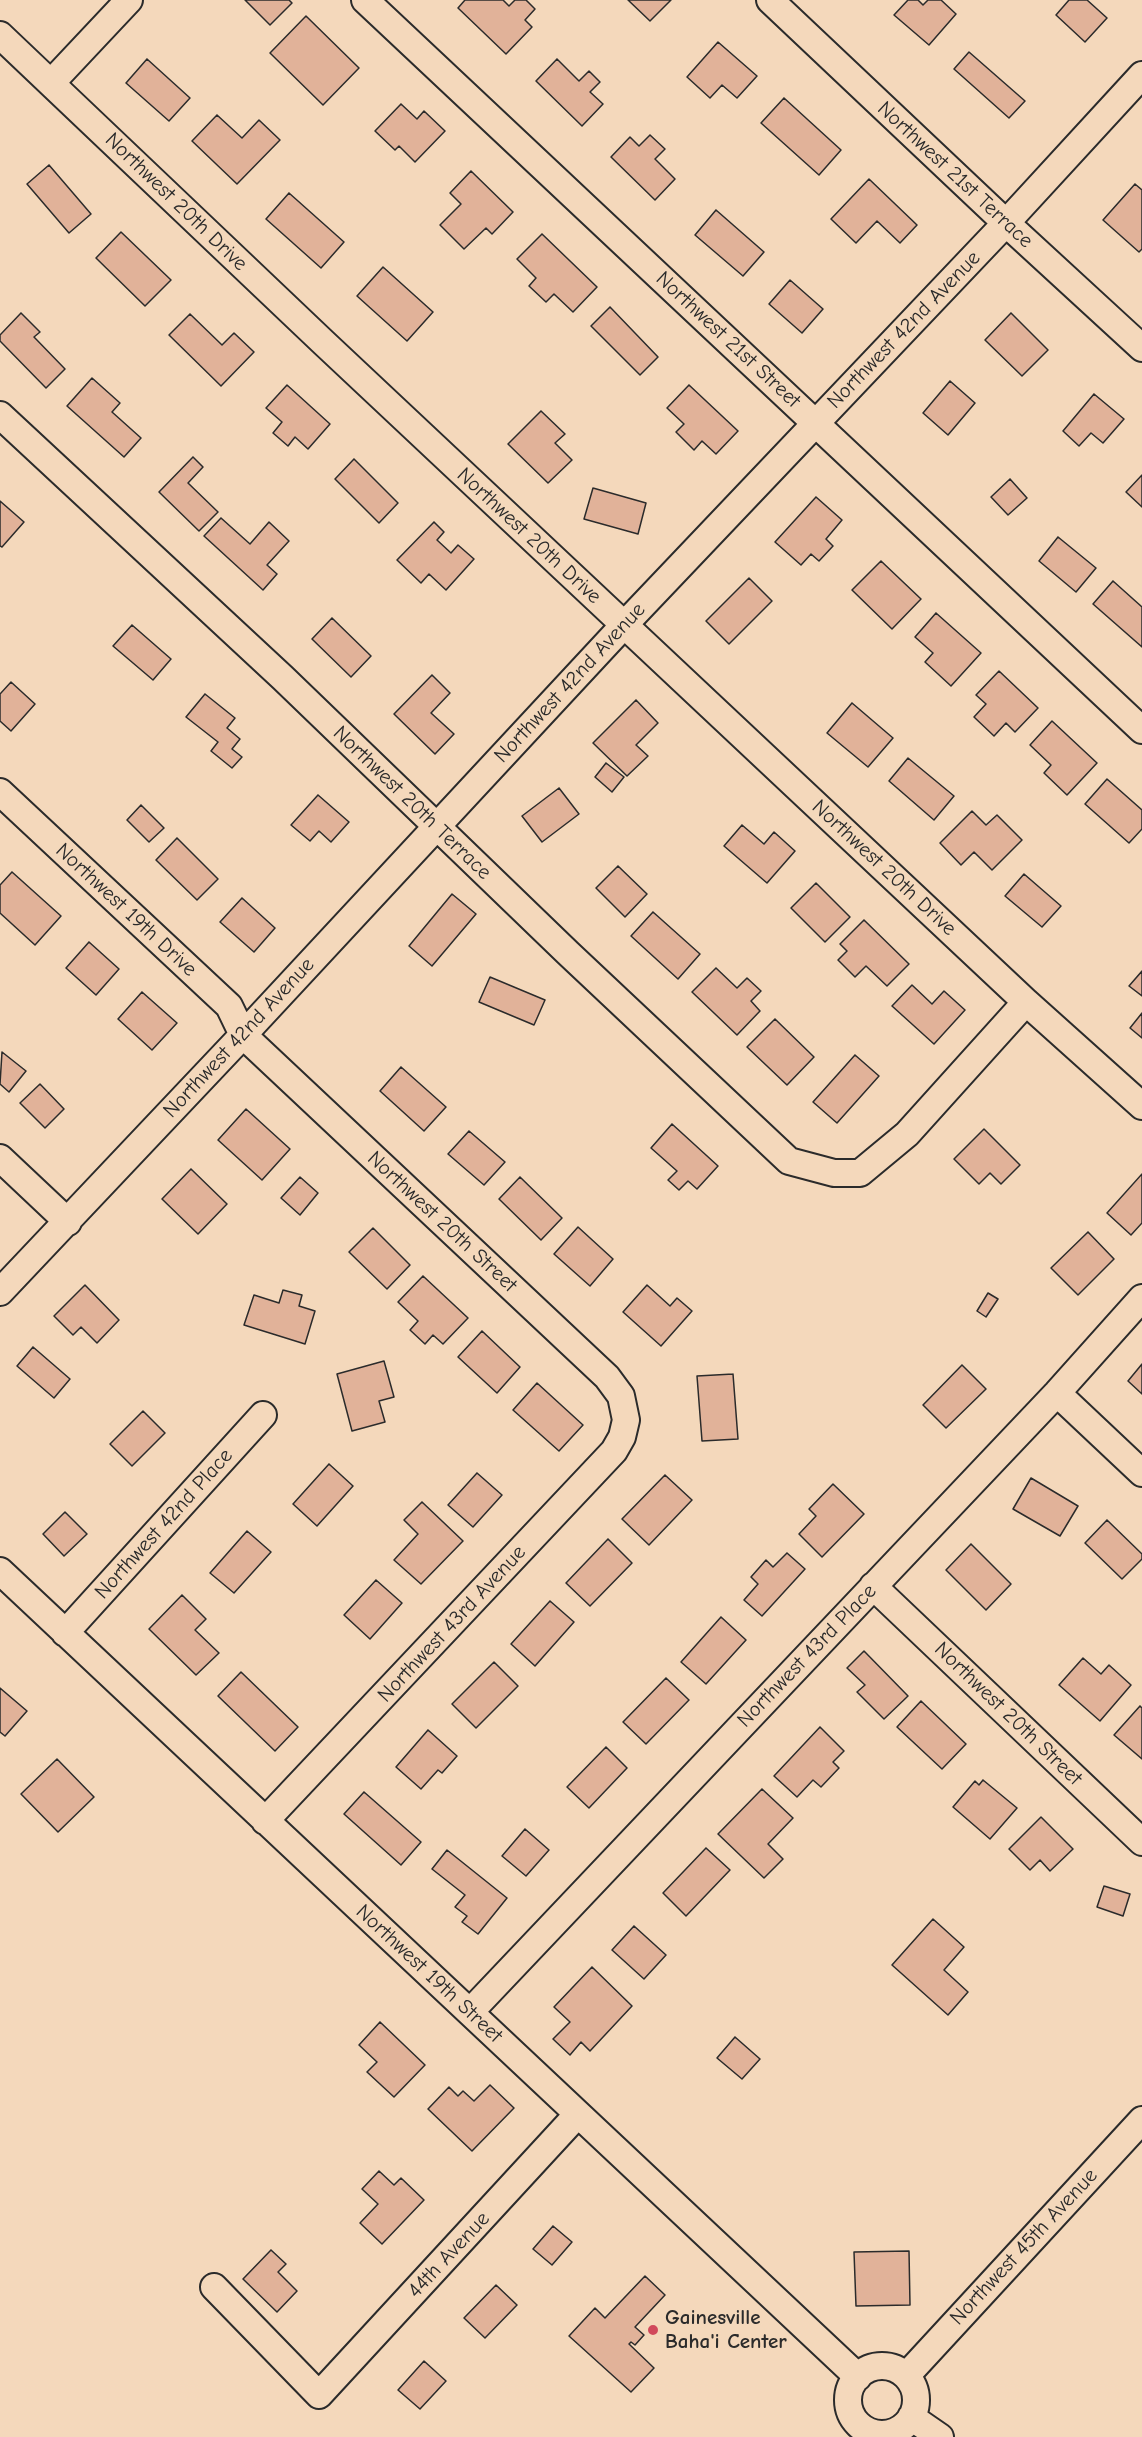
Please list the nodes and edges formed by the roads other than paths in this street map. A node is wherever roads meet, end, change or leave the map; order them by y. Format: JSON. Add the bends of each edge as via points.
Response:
{"nodes":[{"id":1,"x":129,"y":0,"type":"edge"},
{"id":2,"x":365,"y":0,"type":"edge"},
{"id":3,"x":770,"y":0,"type":"edge"},
{"id":4,"x":0,"y":35,"type":"edge"},
{"id":5,"x":1142,"y":75,"type":"edge"},
{"id":6,"x":51,"y":83,"type":"junction"},
{"id":7,"x":1006,"y":223,"type":"junction"},
{"id":8,"x":1142,"y":348,"type":"edge"},
{"id":9,"x":0,"y":415,"type":"edge"},
{"id":10,"x":816,"y":423,"type":"junction"},
{"id":11,"x":624,"y":625,"type":"junction"},
{"id":12,"x":1142,"y":730,"type":"edge"},
{"id":13,"x":0,"y":792,"type":"edge"},
{"id":14,"x":436,"y":826,"type":"junction"},
{"id":15,"x":1026,"y":1002,"type":"junction"},
{"id":16,"x":243,"y":1035,"type":"junction"},
{"id":17,"x":1142,"y":1106,"type":"edge"},
{"id":18,"x":0,"y":1158,"type":"edge"},
{"id":19,"x":68,"y":1221,"type":"junction"},
{"id":20,"x":0,"y":1292,"type":"edge"},
{"id":21,"x":1142,"y":1298,"type":"edge"},
{"id":22,"x":1057,"y":1393,"type":"junction"},
{"id":23,"x":263,"y":1415,"type":"dead end"},
{"id":24,"x":626,"y":1419,"type":"joint"},
{"id":25,"x":1142,"y":1473,"type":"edge"},
{"id":26,"x":0,"y":1570,"type":"edge"},
{"id":27,"x":873,"y":1586,"type":"junction"},
{"id":28,"x":65,"y":1633,"type":"junction"},
{"id":29,"x":265,"y":1821,"type":"junction"},
{"id":30,"x":1142,"y":1842,"type":"edge"},
{"id":31,"x":470,"y":2012,"type":"junction"},
{"id":32,"x":578,"y":2114,"type":"junction"},
{"id":33,"x":1142,"y":2120,"type":"edge"},
{"id":34,"x":214,"y":2287,"type":"dead end"},
{"id":35,"x":858,"y":2376,"type":"junction"},
{"id":36,"x":906,"y":2376,"type":"junction"},
{"id":37,"x":911,"y":2417,"type":"junction"},
{"id":38,"x":853,"y":2431,"type":"edge"},
{"id":39,"x":940,"y":2437,"type":"edge"}],
"edges":[{"from":1,"to":6,"type":"street"},
{"from":2,"to":10,"type":"street","name":"Northwest 21st Street"},
{"from":3,"to":7,"type":"street","name":"Northwest 21st Terrace"},
{"from":4,"to":6,"type":"street","name":"Northwest 20th Drive"},
{"from":5,"to":7,"type":"street","name":"Northwest 42nd Avenue"},
{"from":6,"to":11,"type":"street","name":"Northwest 20th Drive"},
{"from":7,"to":8,"type":"street","name":"Northwest 21st Terrace"},
{"from":7,"to":10,"type":"street","name":"Northwest 42nd Avenue"},
{"from":9,"to":14,"type":"street","name":"Northwest 20th Terrace"},
{"from":10,"to":11,"type":"street","name":"Northwest 42nd Avenue"},
{"from":10,"to":12,"type":"street","name":"Northwest 21st Street"},
{"from":11,"to":14,"type":"street","name":"Northwest 42nd Avenue"},
{"from":11,"to":15,"type":"street","name":"Northwest 20th Drive"},
{"from":13,"to":16,"type":"street","name":"Northwest 19th Drive","via":[[229,1006]]},
{"from":14,"to":15,"type":"street","name":"Northwest 20th Terrace","via":[[789,1161],[834,1173],[860,1173],[907,1134]]},
{"from":14,"to":16,"type":"street","name":"Northwest 42nd Avenue"},
{"from":15,"to":17,"type":"street","name":"Northwest 20th Drive"},
{"from":16,"to":19,"type":"street","name":"Northwest 42nd Avenue"},
{"from":16,"to":24,"type":"street","name":"Northwest 20th Street","via":[[607,1377],[621,1396]]},
{"from":18,"to":19,"type":"street"},
{"from":19,"to":20,"type":"street","name":"Northwest 42nd Avenue"},
{"from":21,"to":22,"type":"street","name":"Northwest 43rd Place"},
{"from":22,"to":25,"type":"street"},
{"from":22,"to":27,"type":"street","name":"Northwest 43rd Place"},
{"from":23,"to":28,"type":"street","name":"Northwest 42nd Place"},
{"from":24,"to":29,"type":"street","name":"Northwest 43rd Avenue","via":[[614,1451]]},
{"from":26,"to":28,"type":"street","name":"Northwest 19th Street"},
{"from":27,"to":30,"type":"street","name":"Northwest 20th Street"},
{"from":27,"to":31,"type":"street","name":"Northwest 43rd Place"},
{"from":28,"to":29,"type":"street","name":"Northwest 19th Street"},
{"from":29,"to":31,"type":"street","name":"Northwest 19th Street"},
{"from":31,"to":32,"type":"street","name":"Northwest 19th Street"},
{"from":32,"to":34,"type":"street","name":"44th Avenue","via":[[319,2395]]},
{"from":32,"to":35,"type":"street","name":"Northwest 19th Street"},
{"from":33,"to":36,"type":"street","name":"Northwest 45th Avenue"},
{"from":35,"to":36,"type":"street","via":[[882,2366],[895,2368]]},
{"from":35,"to":38,"type":"street","via":[[848,2401]]},
{"from":36,"to":37,"type":"street","via":[[916,2399]]},
{"from":37,"to":38,"type":"street","via":[[896,2431]]},
{"from":37,"to":39,"type":"street"}]}
